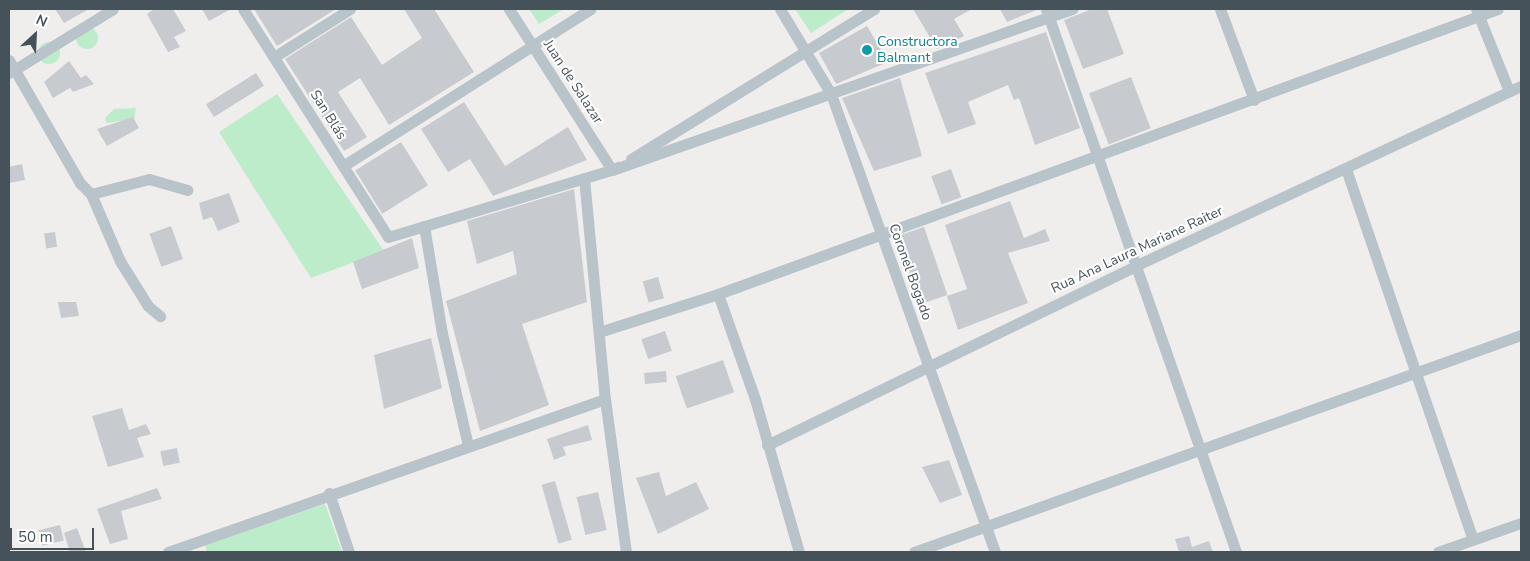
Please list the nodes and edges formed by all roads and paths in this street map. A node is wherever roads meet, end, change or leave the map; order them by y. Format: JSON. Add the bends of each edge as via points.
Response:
{"nodes":[{"id":1,"x":113,"y":9,"type":"edge"},
{"id":2,"x":243,"y":9,"type":"edge"},
{"id":3,"x":350,"y":9,"type":"edge"},
{"id":4,"x":509,"y":9,"type":"edge"},
{"id":5,"x":590,"y":9,"type":"edge"},
{"id":6,"x":780,"y":9,"type":"edge"},
{"id":7,"x":874,"y":9,"type":"edge"},
{"id":8,"x":1073,"y":9,"type":"edge"},
{"id":9,"x":1220,"y":9,"type":"edge"},
{"id":10,"x":1498,"y":9,"type":"edge"},
{"id":11,"x":1478,"y":12,"type":"edge"},
{"id":12,"x":1048,"y":13,"type":"edge"},
{"id":13,"x":532,"y":45,"type":"junction"},
{"id":14,"x":807,"y":51,"type":"junction"},
{"id":15,"x":274,"y":57,"type":"junction"},
{"id":16,"x":11,"y":68,"type":"edge"},
{"id":17,"x":1521,"y":86,"type":"edge"},
{"id":18,"x":1509,"y":91,"type":"junction"},
{"id":19,"x":831,"y":94,"type":"junction"},
{"id":20,"x":1254,"y":100,"type":"junction"},
{"id":21,"x":1098,"y":157,"type":"junction"},
{"id":22,"x":343,"y":166,"type":"junction"},
{"id":23,"x":1346,"y":169,"type":"junction"},
{"id":24,"x":612,"y":170,"type":"junction"},
{"id":25,"x":584,"y":178,"type":"junction"},
{"id":26,"x":187,"y":190,"type":"dead end"},
{"id":27,"x":91,"y":194,"type":"junction"},
{"id":28,"x":424,"y":226,"type":"junction"},
{"id":29,"x":881,"y":236,"type":"junction"},
{"id":30,"x":1136,"y":265,"type":"junction"},
{"id":31,"x":718,"y":294,"type":"junction"},
{"id":32,"x":160,"y":316,"type":"dead end"},
{"id":33,"x":599,"y":332,"type":"junction"},
{"id":34,"x":1521,"y":335,"type":"edge"},
{"id":35,"x":929,"y":368,"type":"junction"},
{"id":36,"x":1418,"y":374,"type":"junction"},
{"id":37,"x":605,"y":399,"type":"junction"},
{"id":38,"x":768,"y":445,"type":"junction"},
{"id":39,"x":468,"y":446,"type":"junction"},
{"id":40,"x":1201,"y":451,"type":"junction"},
{"id":41,"x":330,"y":493,"type":"junction"},
{"id":42,"x":1521,"y":523,"type":"edge"},
{"id":43,"x":986,"y":527,"type":"junction"},
{"id":44,"x":1473,"y":540,"type":"junction"},
{"id":45,"x":168,"y":552,"type":"edge"},
{"id":46,"x":349,"y":552,"type":"edge"},
{"id":47,"x":626,"y":552,"type":"edge"},
{"id":48,"x":799,"y":552,"type":"edge"},
{"id":49,"x":914,"y":552,"type":"edge"},
{"id":50,"x":996,"y":552,"type":"edge"},
{"id":51,"x":1236,"y":552,"type":"edge"},
{"id":52,"x":1438,"y":552,"type":"edge"}],
"edges":[{"from":1,"to":16,"type":"street"},
{"from":2,"to":15,"type":"street","name":"San Blás"},
{"from":3,"to":15,"type":"street"},
{"from":4,"to":13,"type":"street","name":"Juan de Salazar"},
{"from":5,"to":13,"type":"street"},
{"from":6,"to":14,"type":"street","name":"Coronel Bogado"},
{"from":7,"to":14,"type":"street"},
{"from":8,"to":12,"type":"street"},
{"from":9,"to":20,"type":"street"},
{"from":10,"to":11,"type":"street"},
{"from":11,"to":18,"type":"street"},
{"from":11,"to":20,"type":"street"},
{"from":12,"to":19,"type":"street"},
{"from":12,"to":21,"type":"street"},
{"from":13,"to":22,"type":"street"},
{"from":13,"to":24,"type":"street","name":"Juan de Salazar"},
{"from":14,"to":19,"type":"street","name":"Coronel Bogado"},
{"from":14,"to":24,"type":"street"},
{"from":15,"to":22,"type":"street","name":"San Blás"},
{"from":16,"to":27,"type":"street","via":[[80,183]]},
{"from":17,"to":18,"type":"street","name":"Rua Ana Laura Mariane Raiter"},
{"from":18,"to":23,"type":"street","name":"Rua Ana Laura Mariane Raiter"},
{"from":19,"to":24,"type":"street"},
{"from":19,"to":29,"type":"street","name":"Coronel Bogado"},
{"from":20,"to":21,"type":"street"},
{"from":21,"to":29,"type":"street"},
{"from":21,"to":30,"type":"street"},
{"from":22,"to":28,"type":"street","name":"San Blás","via":[[388,237]]},
{"from":23,"to":30,"type":"street","name":"Rua Ana Laura Mariane Raiter"},
{"from":23,"to":36,"type":"street"},
{"from":24,"to":25,"type":"street"},
{"from":25,"to":28,"type":"street"},
{"from":25,"to":33,"type":"street"},
{"from":26,"to":27,"type":"street","via":[[149,179]]},
{"from":27,"to":32,"type":"street","via":[[120,261],[148,306]]},
{"from":28,"to":39,"type":"street","via":[[442,333]]},
{"from":29,"to":31,"type":"street"},
{"from":29,"to":35,"type":"street","name":"Coronel Bogado"},
{"from":30,"to":35,"type":"street","name":"Rua Ana Laura Mariane Raiter"},
{"from":30,"to":40,"type":"street"},
{"from":31,"to":33,"type":"street"},
{"from":31,"to":38,"type":"street"},
{"from":33,"to":37,"type":"street"},
{"from":34,"to":36,"type":"street"},
{"from":35,"to":38,"type":"street","name":"Rua Ana Laura Mariane Raiter"},
{"from":35,"to":43,"type":"street","name":"Coronel Bogado"},
{"from":36,"to":40,"type":"street"},
{"from":36,"to":44,"type":"street"},
{"from":37,"to":39,"type":"street"},
{"from":37,"to":47,"type":"street"},
{"from":38,"to":48,"type":"street"},
{"from":39,"to":41,"type":"street"},
{"from":40,"to":43,"type":"street"},
{"from":40,"to":51,"type":"street"},
{"from":41,"to":45,"type":"street"},
{"from":41,"to":46,"type":"street"},
{"from":42,"to":44,"type":"street"},
{"from":43,"to":49,"type":"street"},
{"from":43,"to":50,"type":"street","name":"Coronel Bogado"},
{"from":44,"to":52,"type":"street"}]}
